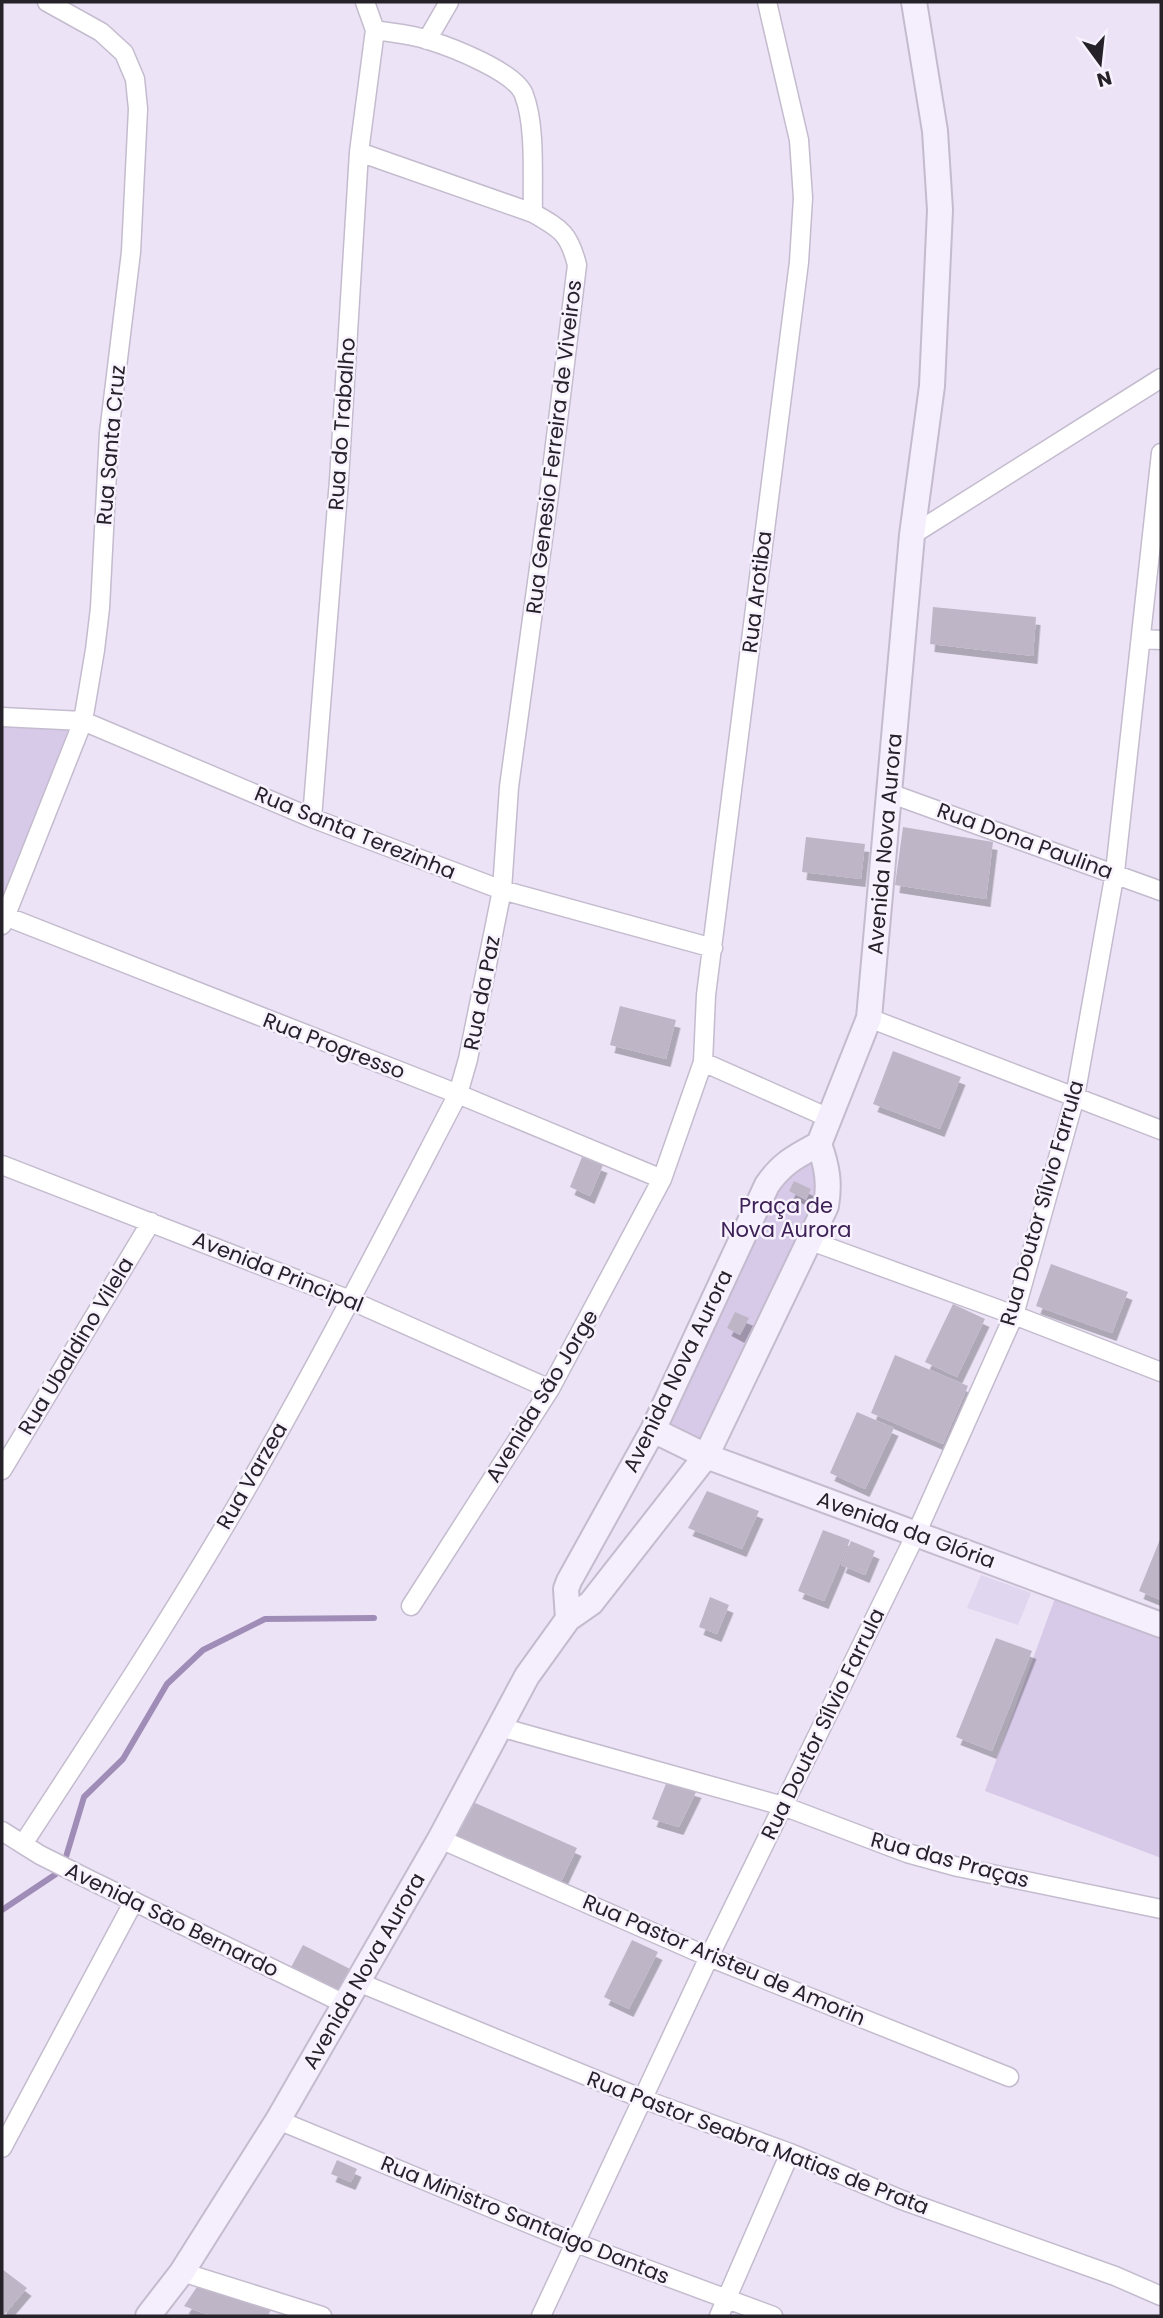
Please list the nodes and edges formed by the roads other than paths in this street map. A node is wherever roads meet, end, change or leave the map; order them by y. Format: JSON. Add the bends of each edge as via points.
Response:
{"nodes":[{"id":1,"x":47,"y":2,"type":"edge"},
{"id":2,"x":365,"y":2,"type":"edge"},
{"id":3,"x":449,"y":2,"type":"edge"},
{"id":4,"x":766,"y":2,"type":"edge"},
{"id":5,"x":914,"y":2,"type":"edge"},
{"id":6,"x":375,"y":30,"type":"junction"},
{"id":7,"x":428,"y":40,"type":"junction"},
{"id":8,"x":359,"y":152,"type":"junction"},
{"id":9,"x":533,"y":213,"type":"junction"},
{"id":10,"x":1161,"y":377,"type":"edge"},
{"id":11,"x":1161,"y":453,"type":"edge"},
{"id":12,"x":912,"y":535,"type":"junction"},
{"id":13,"x":1140,"y":639,"type":"junction"},
{"id":14,"x":1161,"y":640,"type":"edge"},
{"id":15,"x":2,"y":717,"type":"edge"},
{"id":16,"x":83,"y":721,"type":"junction"},
{"id":17,"x":889,"y":793,"type":"junction"},
{"id":18,"x":312,"y":818,"type":"junction"},
{"id":19,"x":1115,"y":872,"type":"junction"},
{"id":20,"x":502,"y":890,"type":"junction"},
{"id":21,"x":1161,"y":891,"type":"edge"},
{"id":22,"x":3,"y":915,"type":"edge"},
{"id":23,"x":713,"y":948,"type":"junction"},
{"id":24,"x":869,"y":1018,"type":"junction"},
{"id":25,"x":704,"y":1062,"type":"junction"},
{"id":26,"x":458,"y":1094,"type":"junction"},
{"id":27,"x":1075,"y":1097,"type":"junction"},
{"id":28,"x":829,"y":1118,"type":"junction"},
{"id":29,"x":1161,"y":1130,"type":"edge"},
{"id":30,"x":819,"y":1144,"type":"junction"},
{"id":31,"x":2,"y":1165,"type":"edge"},
{"id":32,"x":662,"y":1179,"type":"junction"},
{"id":33,"x":151,"y":1222,"type":"junction"},
{"id":34,"x":811,"y":1241,"type":"junction"},
{"id":35,"x":350,"y":1300,"type":"junction"},
{"id":36,"x":1014,"y":1315,"type":"junction"},
{"id":37,"x":1161,"y":1373,"type":"edge"},
{"id":38,"x":550,"y":1389,"type":"junction"},
{"id":39,"x":653,"y":1430,"type":"junction"},
{"id":40,"x":706,"y":1456,"type":"junction"},
{"id":41,"x":2,"y":1470,"type":"edge"},
{"id":42,"x":916,"y":1534,"type":"junction"},
{"id":43,"x":411,"y":1606,"type":"dead end"},
{"id":44,"x":568,"y":1619,"type":"junction"},
{"id":45,"x":1161,"y":1625,"type":"edge"},
{"id":46,"x":500,"y":1727,"type":"junction"},
{"id":47,"x":783,"y":1807,"type":"junction"},
{"id":48,"x":2,"y":1832,"type":"edge"},
{"id":49,"x":440,"y":1839,"type":"junction"},
{"id":50,"x":23,"y":1844,"type":"junction"},
{"id":51,"x":134,"y":1901,"type":"junction"},
{"id":52,"x":1161,"y":1909,"type":"edge"},
{"id":53,"x":709,"y":1957,"type":"junction"},
{"id":54,"x":358,"y":1982,"type":"junction"},
{"id":55,"x":345,"y":2004,"type":"junction"},
{"id":56,"x":1009,"y":2077,"type":"dead end"},
{"id":57,"x":643,"y":2099,"type":"junction"},
{"id":58,"x":278,"y":2120,"type":"junction"},
{"id":59,"x":2,"y":2148,"type":"edge"},
{"id":60,"x":790,"y":2153,"type":"junction"},
{"id":61,"x":576,"y":2243,"type":"junction"},
{"id":62,"x":182,"y":2272,"type":"junction"},
{"id":63,"x":1161,"y":2296,"type":"edge"},
{"id":64,"x":728,"y":2300,"type":"junction"},
{"id":65,"x":148,"y":2316,"type":"edge"},
{"id":66,"x":322,"y":2316,"type":"edge"},
{"id":67,"x":541,"y":2316,"type":"edge"},
{"id":68,"x":719,"y":2316,"type":"edge"},
{"id":69,"x":773,"y":2316,"type":"edge"}],
"edges":[{"from":1,"to":16,"type":"street","name":"Rua Santa Cruz","via":[[101,32],[124,53],[135,79],[138,109],[131,252],[109,433],[100,608]]},
{"from":2,"to":6,"type":"street"},
{"from":3,"to":7,"type":"street"},
{"from":4,"to":23,"type":"street","name":"Rua Arotiba","via":[[799,139],[803,198],[799,262]]},
{"from":5,"to":12,"type":"street","name":"Avenida Nova Aurora","via":[[935,131],[940,210],[932,386]]},
{"from":6,"to":7,"type":"street"},
{"from":6,"to":8,"type":"street","name":"Rua do Trabalho"},
{"from":7,"to":9,"type":"street","via":[[503,72],[524,92],[530,116]]},
{"from":8,"to":9,"type":"street","name":"Rua Genesio Ferreira de Viveiros"},
{"from":8,"to":18,"type":"street","name":"Rua do Trabalho"},
{"from":9,"to":20,"type":"street","name":"Rua Genesio Ferreira de Viveiros","via":[[555,225],[571,243],[577,265],[509,787]]},
{"from":10,"to":12,"type":"street"},
{"from":11,"to":13,"type":"street","name":"Rua Doutor Sílvio Farrula"},
{"from":12,"to":17,"type":"street","name":"Avenida Nova Aurora"},
{"from":13,"to":14,"type":"street"},
{"from":13,"to":19,"type":"street","name":"Rua Doutor Sílvio Farrula"},
{"from":15,"to":16,"type":"street","name":"Rua Santa Terezinha"},
{"from":16,"to":18,"type":"street","name":"Rua Santa Terezinha"},
{"from":16,"to":22,"type":"street","name":"Rua Santa Cruz"},
{"from":17,"to":19,"type":"street","name":"Rua Dona Paulina"},
{"from":17,"to":24,"type":"street","name":"Avenida Nova Aurora"},
{"from":18,"to":20,"type":"street","name":"Rua Santa Terezinha"},
{"from":19,"to":21,"type":"street","name":"Rua Dona Paulina"},
{"from":19,"to":27,"type":"street","name":"Rua Doutor Sílvio Farrula"},
{"from":20,"to":23,"type":"street","name":"Rua Santa Terezinha"},
{"from":20,"to":26,"type":"street","name":"Rua da Paz"},
{"from":22,"to":26,"type":"street","name":"Rua Progresso"},
{"from":23,"to":25,"type":"street","name":"Rua Arotiba"},
{"from":24,"to":27,"type":"street"},
{"from":24,"to":28,"type":"street","name":"Avenida Nova Aurora"},
{"from":25,"to":28,"type":"street"},
{"from":25,"to":32,"type":"street","name":"Rua Arotiba"},
{"from":26,"to":32,"type":"street","name":"Rua Progresso"},
{"from":26,"to":35,"type":"street","name":"Rua Varzea"},
{"from":27,"to":29,"type":"street"},
{"from":27,"to":36,"type":"street","name":"Rua Doutor Sílvio Farrula"},
{"from":28,"to":30,"type":"street","name":"Avenida Nova Aurora"},
{"from":30,"to":34,"type":"street","name":"Avenida Nova Aurora","via":[[829,1187]]},
{"from":30,"to":39,"type":"street","name":"Avenida Nova Aurora","via":[[778,1168],[767,1185]]},
{"from":31,"to":33,"type":"street","name":"Avenida Principal"},
{"from":32,"to":38,"type":"street","name":"Avenida São Jorge"},
{"from":33,"to":35,"type":"street","name":"Avenida Principal"},
{"from":33,"to":41,"type":"street","name":"Rua Ubaldino Vilela"},
{"from":34,"to":36,"type":"street"},
{"from":34,"to":40,"type":"street","name":"Avenida Nova Aurora"},
{"from":35,"to":38,"type":"street","name":"Avenida Principal"},
{"from":35,"to":50,"type":"street","name":"Rua Varzea","via":[[240,1500]]},
{"from":36,"to":37,"type":"street"},
{"from":36,"to":42,"type":"street","name":"Rua Doutor Sílvio Farrula"},
{"from":38,"to":43,"type":"street","name":"Avenida São Jorge"},
{"from":39,"to":40,"type":"street","name":"Avenida da Glória"},
{"from":39,"to":44,"type":"street","name":"Avenida Nova Aurora","via":[[569,1581]]},
{"from":40,"to":42,"type":"street","name":"Avenida da Glória"},
{"from":40,"to":44,"type":"street","name":"Avenida Nova Aurora","via":[[591,1603]]},
{"from":42,"to":45,"type":"street","name":"Avenida da Glória"},
{"from":42,"to":47,"type":"street","name":"Rua Doutor Sílvio Farrula"},
{"from":44,"to":46,"type":"street","name":"Avenida Nova Aurora","via":[[527,1676]]},
{"from":46,"to":47,"type":"street","name":"Rua das Praças"},
{"from":46,"to":49,"type":"street","name":"Avenida Nova Aurora"},
{"from":47,"to":52,"type":"street","name":"Rua das Praças","via":[[958,1867]]},
{"from":47,"to":53,"type":"street","name":"Rua Doutor Sílvio Farrula"},
{"from":48,"to":50,"type":"street","name":"Avenida São Bernardo"},
{"from":49,"to":53,"type":"street","name":"Rua Pastor Aristeu de Amorin"},
{"from":49,"to":54,"type":"street","name":"Avenida Nova Aurora"},
{"from":50,"to":51,"type":"street","name":"Avenida São Bernardo"},
{"from":51,"to":55,"type":"street","name":"Avenida São Bernardo"},
{"from":51,"to":59,"type":"street"},
{"from":53,"to":56,"type":"street","name":"Rua Pastor Aristeu de Amorin"},
{"from":53,"to":57,"type":"street","name":"Rua Doutor Sílvio Farrula"},
{"from":54,"to":55,"type":"street","name":"Avenida Nova Aurora"},
{"from":54,"to":57,"type":"street","name":"Rua Pastor Seabra Matias de Prata"},
{"from":55,"to":58,"type":"street","name":"Avenida Nova Aurora"},
{"from":57,"to":60,"type":"street","name":"Rua Pastor Seabra Matias de Prata"},
{"from":57,"to":61,"type":"street","name":"Rua Doutor Sílvio Farrula"},
{"from":58,"to":61,"type":"street","name":"Rua Ministro Santaigo Dantas"},
{"from":58,"to":62,"type":"street","name":"Avenida Nova Aurora"},
{"from":60,"to":63,"type":"street","name":"Rua Pastor Seabra Matias de Prata","via":[[902,2200]]},
{"from":60,"to":64,"type":"street"},
{"from":61,"to":64,"type":"street","name":"Rua Ministro Santaigo Dantas"},
{"from":61,"to":67,"type":"street","name":"Rua Doutor Sílvio Farrula"},
{"from":62,"to":65,"type":"street","name":"Avenida Nova Aurora"},
{"from":62,"to":66,"type":"street"},
{"from":64,"to":68,"type":"street"},
{"from":64,"to":69,"type":"street","name":"Rua Ministro Santaigo Dantas"}]}
